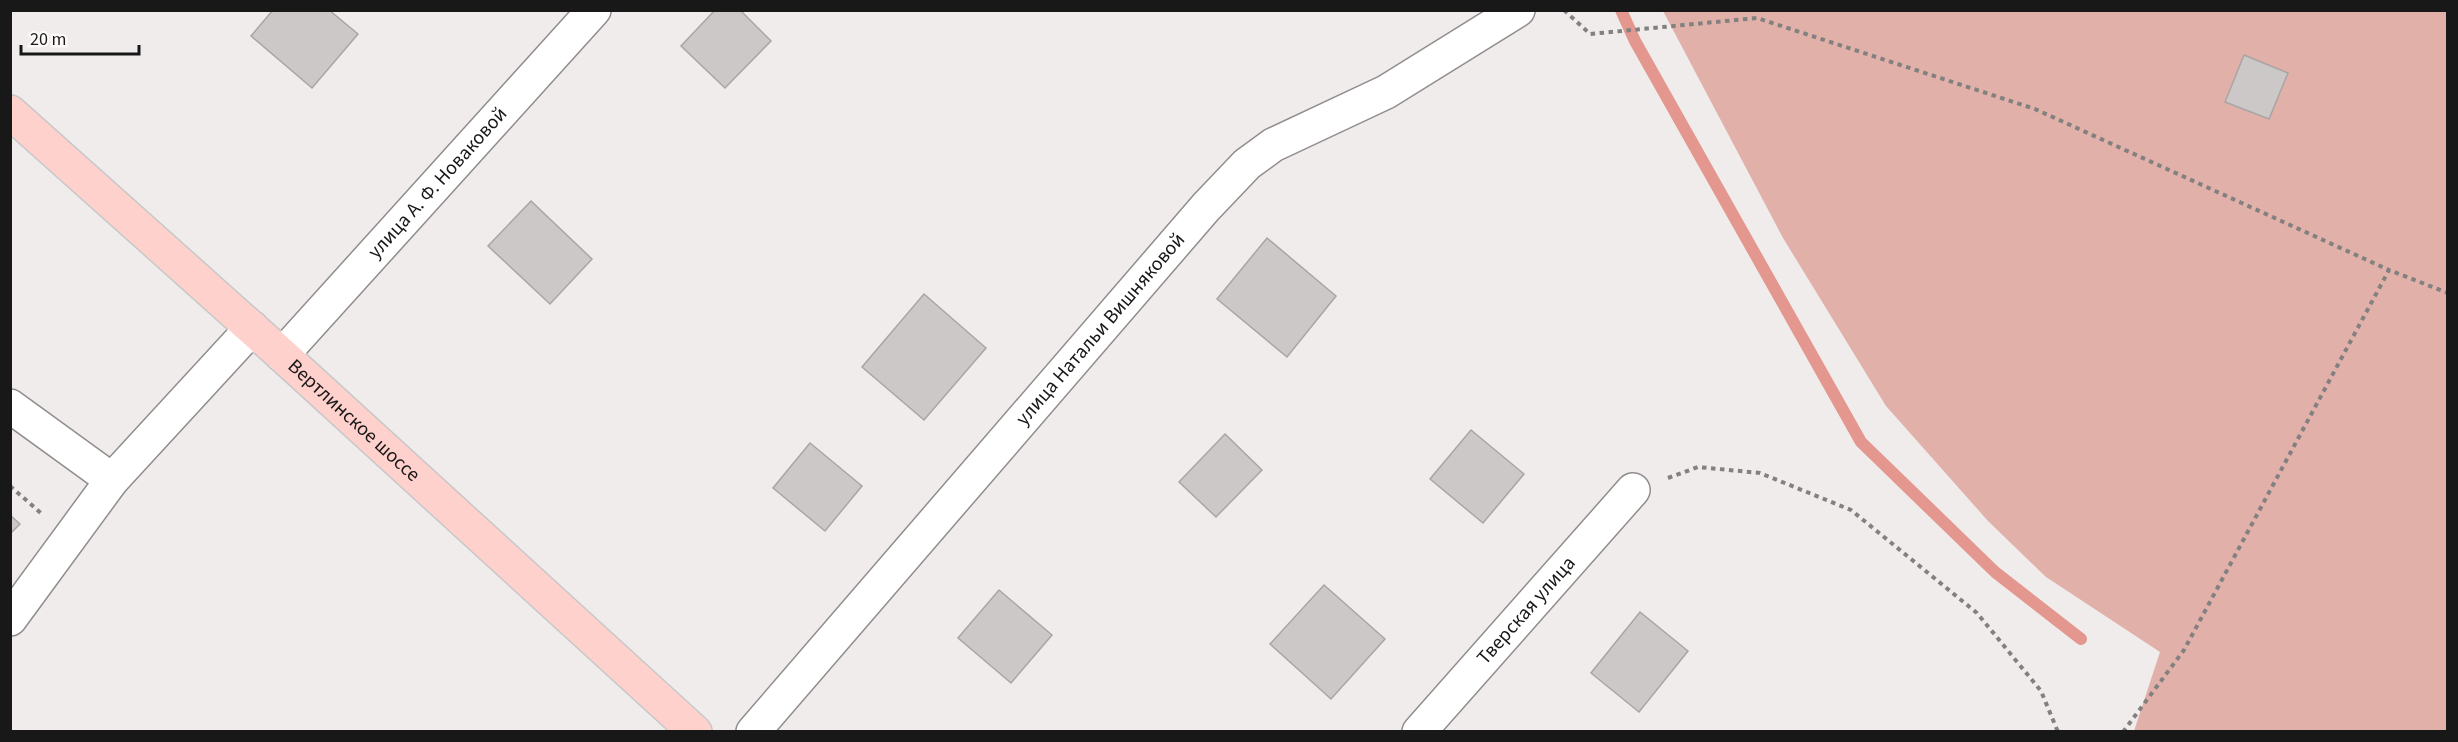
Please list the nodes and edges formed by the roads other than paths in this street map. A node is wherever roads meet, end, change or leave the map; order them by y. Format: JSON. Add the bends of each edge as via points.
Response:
{"nodes":[{"id":1,"x":594,"y":10,"type":"edge"},
{"id":2,"x":1518,"y":10,"type":"edge"},
{"id":3,"x":10,"y":112,"type":"edge"},
{"id":4,"x":252,"y":328,"type":"junction"},
{"id":5,"x":282,"y":355,"type":"junction"},
{"id":6,"x":10,"y":406,"type":"edge"},
{"id":7,"x":112,"y":480,"type":"junction"},
{"id":8,"x":1633,"y":490,"type":"road end"},
{"id":9,"x":10,"y":619,"type":"edge"},
{"id":10,"x":695,"y":732,"type":"edge"},
{"id":11,"x":753,"y":732,"type":"edge"},
{"id":12,"x":1419,"y":732,"type":"edge"}],
"edges":[{"from":1,"to":5,"type":"street","name":"улица А. Ф. Новаковой"},
{"from":2,"to":11,"type":"street","name":"улица Натальи Вишняковой","via":[[1386,92],[1273,144],[1246,164]]},
{"from":3,"to":4,"type":"main road","name":"Вертлинское шоссе"},
{"from":4,"to":5,"type":"main road","name":"Вертлинское шоссе"},
{"from":4,"to":7,"type":"street"},
{"from":5,"to":10,"type":"main road","name":"Вертлинское шоссе"},
{"from":6,"to":7,"type":"street"},
{"from":7,"to":9,"type":"street"},
{"from":8,"to":12,"type":"street","name":"Тверская улица"}]}
